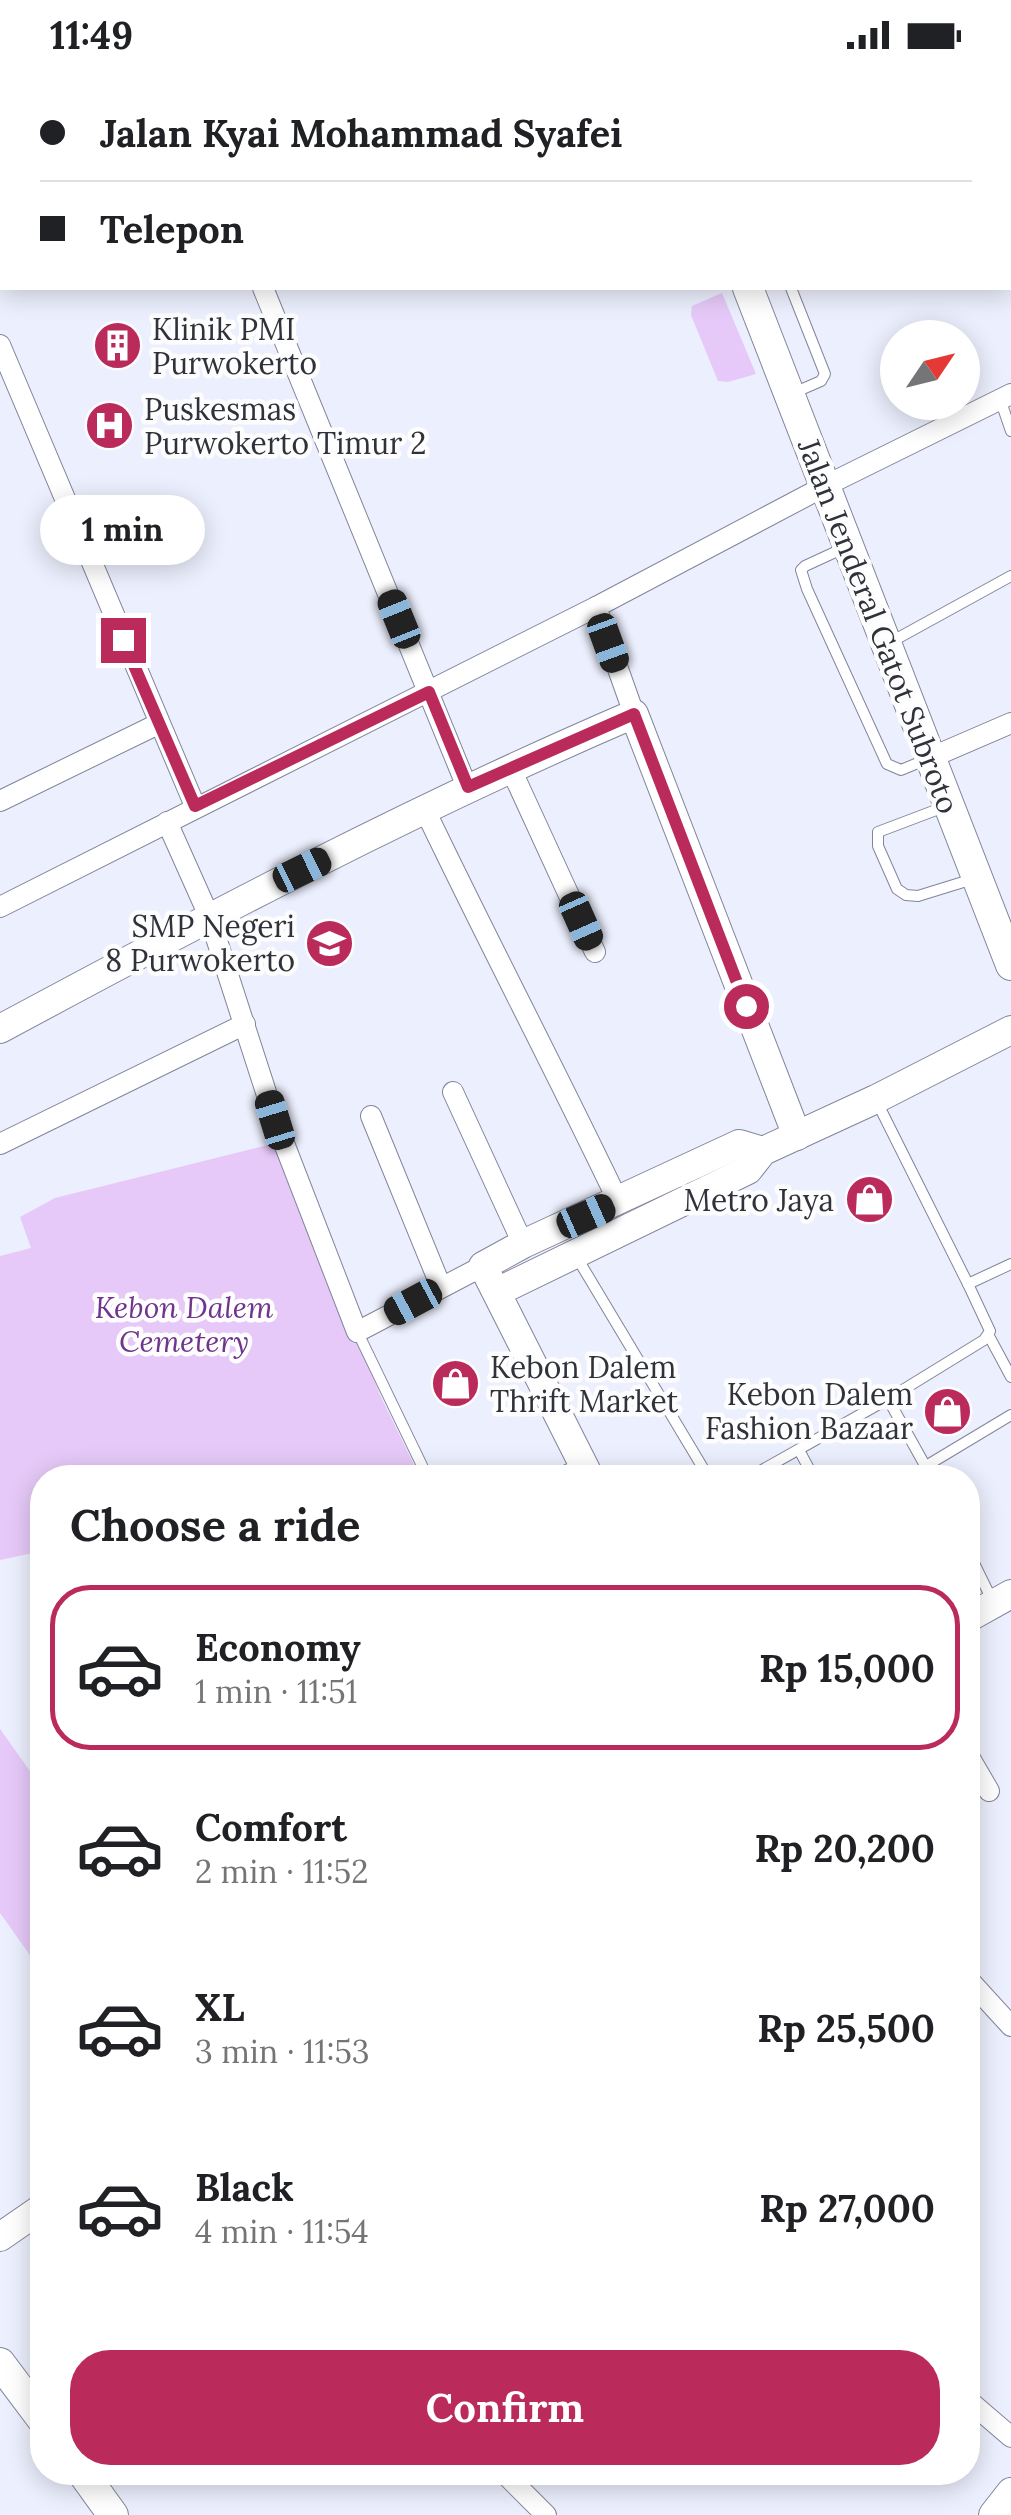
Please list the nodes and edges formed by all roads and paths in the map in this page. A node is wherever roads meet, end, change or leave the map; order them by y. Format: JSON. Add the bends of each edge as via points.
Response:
{"nodes":[{"id":1,"x":264,"y":290,"type":"edge"},
{"id":2,"x":749,"y":290,"type":"edge"},
{"id":3,"x":792,"y":290,"type":"edge"},
{"id":4,"x":0,"y":345,"type":"edge"},
{"id":5,"x":790,"y":394,"type":"junction"},
{"id":6,"x":1006,"y":397,"type":"edge"},
{"id":7,"x":1011,"y":431,"type":"edge"},
{"id":8,"x":825,"y":486,"type":"junction"},
{"id":9,"x":849,"y":547,"type":"junction"},
{"id":10,"x":1011,"y":576,"type":"edge"},
{"id":11,"x":596,"y":608,"type":"junction"},
{"id":12,"x":886,"y":644,"type":"junction"},
{"id":13,"x":429,"y":692,"type":"junction"},
{"id":14,"x":634,"y":714,"type":"junction"},
{"id":15,"x":1011,"y":723,"type":"edge"},
{"id":16,"x":158,"y":724,"type":"junction"},
{"id":17,"x":930,"y":758,"type":"junction"},
{"id":18,"x":510,"y":767,"type":"junction"},
{"id":19,"x":468,"y":787,"type":"junction"},
{"id":20,"x":0,"y":800,"type":"edge"},
{"id":21,"x":949,"y":805,"type":"junction"},
{"id":22,"x":195,"y":806,"type":"junction"},
{"id":23,"x":424,"y":808,"type":"junction"},
{"id":24,"x":167,"y":822,"type":"junction"},
{"id":25,"x":977,"y":877,"type":"junction"},
{"id":26,"x":0,"y":907,"type":"edge"},
{"id":27,"x":209,"y":916,"type":"junction"},
{"id":28,"x":595,"y":952,"type":"dead end"},
{"id":29,"x":1011,"y":965,"type":"edge"},
{"id":30,"x":246,"y":1024,"type":"junction"},
{"id":31,"x":0,"y":1029,"type":"edge"},
{"id":32,"x":1011,"y":1030,"type":"edge"},
{"id":33,"x":453,"y":1092,"type":"dead end"},
{"id":34,"x":876,"y":1099,"type":"junction"},
{"id":35,"x":371,"y":1116,"type":"dead end"},
{"id":36,"x":797,"y":1136,"type":"junction"},
{"id":37,"x":0,"y":1144,"type":"edge"},
{"id":38,"x":763,"y":1151,"type":"junction"},
{"id":39,"x":618,"y":1202,"type":"junction"},
{"id":40,"x":523,"y":1244,"type":"junction"},
{"id":41,"x":574,"y":1252,"type":"junction"},
{"id":42,"x":1011,"y":1264,"type":"edge"},
{"id":43,"x":482,"y":1266,"type":"junction"},
{"id":44,"x":968,"y":1284,"type":"junction"},
{"id":45,"x":440,"y":1287,"type":"junction"},
{"id":46,"x":497,"y":1292,"type":"junction"},
{"id":47,"x":357,"y":1332,"type":"junction"},
{"id":48,"x":989,"y":1336,"type":"junction"},
{"id":49,"x":1011,"y":1377,"type":"edge"},
{"id":50,"x":888,"y":1400,"type":"junction"},
{"id":51,"x":1011,"y":1416,"type":"edge"},
{"id":52,"x":799,"y":1450,"type":"junction"},
{"id":53,"x":422,"y":1465,"type":"edge"},
{"id":54,"x":584,"y":1465,"type":"edge"},
{"id":55,"x":701,"y":1465,"type":"edge"},
{"id":56,"x":772,"y":1465,"type":"edge"},
{"id":57,"x":807,"y":1465,"type":"edge"},
{"id":58,"x":925,"y":1465,"type":"edge"},
{"id":59,"x":939,"y":1465,"type":"edge"},
{"id":60,"x":980,"y":1568,"type":"edge"},
{"id":61,"x":1002,"y":1599,"type":"edge"},
{"id":62,"x":980,"y":1611,"type":"edge"},
{"id":63,"x":980,"y":1775,"type":"edge"},
{"id":64,"x":989,"y":1790,"type":"dead end"},
{"id":65,"x":980,"y":1993,"type":"edge"},
{"id":66,"x":1011,"y":2026,"type":"edge"},
{"id":67,"x":30,"y":2217,"type":"edge"},
{"id":68,"x":0,"y":2238,"type":"edge"},
{"id":69,"x":0,"y":2363,"type":"edge"},
{"id":70,"x":30,"y":2403,"type":"edge"},
{"id":71,"x":980,"y":2411,"type":"edge"},
{"id":72,"x":1011,"y":2438,"type":"edge"},
{"id":73,"x":91,"y":2485,"type":"edge"},
{"id":74,"x":516,"y":2485,"type":"edge"},
{"id":75,"x":113,"y":2515,"type":"edge"},
{"id":76,"x":546,"y":2515,"type":"edge"}],
"edges":[{"from":1,"to":13,"type":"street"},
{"from":2,"to":5,"type":"main road","name":"Jalan Jenderal Gatot Subroto"},
{"from":3,"to":5,"type":"lane","via":[[824,374]]},
{"from":4,"to":16,"type":"street"},
{"from":5,"to":8,"type":"main road","name":"Jalan Jenderal Gatot Subroto"},
{"from":6,"to":7,"type":"lane"},
{"from":6,"to":8,"type":"street"},
{"from":8,"to":9,"type":"main road","name":"Jalan Jenderal Gatot Subroto"},
{"from":8,"to":11,"type":"street"},
{"from":9,"to":12,"type":"main road","name":"Jalan Jenderal Gatot Subroto"},
{"from":9,"to":17,"type":"lane","via":[[801,570],[808,589],[887,764],[901,770]]},
{"from":10,"to":12,"type":"lane"},
{"from":11,"to":13,"type":"street"},
{"from":11,"to":14,"type":"street"},
{"from":12,"to":17,"type":"main road","name":"Jalan Jenderal Gatot Subroto"},
{"from":13,"to":19,"type":"street"},
{"from":13,"to":22,"type":"street"},
{"from":14,"to":18,"type":"street"},
{"from":14,"to":36,"type":"street"},
{"from":15,"to":17,"type":"street"},
{"from":16,"to":20,"type":"street"},
{"from":16,"to":22,"type":"street"},
{"from":17,"to":21,"type":"main road","name":"Jalan Jenderal Gatot Subroto"},
{"from":18,"to":19,"type":"street"},
{"from":18,"to":28,"type":"street"},
{"from":19,"to":23,"type":"street"},
{"from":21,"to":25,"type":"main road","name":"Jalan Jenderal Gatot Subroto"},
{"from":21,"to":25,"type":"lane","via":[[878,832],[878,846],[906,895]]},
{"from":22,"to":24,"type":"street"},
{"from":23,"to":27,"type":"street"},
{"from":23,"to":39,"type":"street"},
{"from":24,"to":26,"type":"street"},
{"from":24,"to":27,"type":"street"},
{"from":25,"to":29,"type":"main road","name":"Jalan Jenderal Gatot Subroto"},
{"from":27,"to":30,"type":"street"},
{"from":27,"to":31,"type":"street"},
{"from":30,"to":37,"type":"street"},
{"from":30,"to":47,"type":"street","via":[[275,1120]]},
{"from":32,"to":34,"type":"street"},
{"from":33,"to":40,"type":"street"},
{"from":34,"to":36,"type":"street"},
{"from":34,"to":44,"type":"lane"},
{"from":35,"to":45,"type":"street"},
{"from":36,"to":38,"type":"street"},
{"from":38,"to":39,"type":"street","via":[[739,1144]]},
{"from":38,"to":41,"type":"street","via":[[748,1170]]},
{"from":39,"to":40,"type":"street"},
{"from":40,"to":43,"type":"street"},
{"from":41,"to":46,"type":"street"},
{"from":41,"to":55,"type":"lane"},
{"from":42,"to":44,"type":"lane"},
{"from":43,"to":45,"type":"street"},
{"from":43,"to":46,"type":"street"},
{"from":44,"to":48,"type":"lane"},
{"from":45,"to":47,"type":"street"},
{"from":46,"to":54,"type":"street"},
{"from":47,"to":53,"type":"lane"},
{"from":48,"to":49,"type":"lane"},
{"from":48,"to":50,"type":"lane"},
{"from":50,"to":52,"type":"lane"},
{"from":50,"to":58,"type":"lane"},
{"from":51,"to":59,"type":"lane"},
{"from":52,"to":56,"type":"lane"},
{"from":52,"to":57,"type":"lane"},
{"from":60,"to":61,"type":"lane"},
{"from":61,"to":62,"type":"street"},
{"from":63,"to":64,"type":"street"},
{"from":65,"to":66,"type":"street"},
{"from":67,"to":68,"type":"street"},
{"from":69,"to":70,"type":"main road"},
{"from":71,"to":72,"type":"street"},
{"from":73,"to":75,"type":"main road"},
{"from":74,"to":76,"type":"street"}]}
